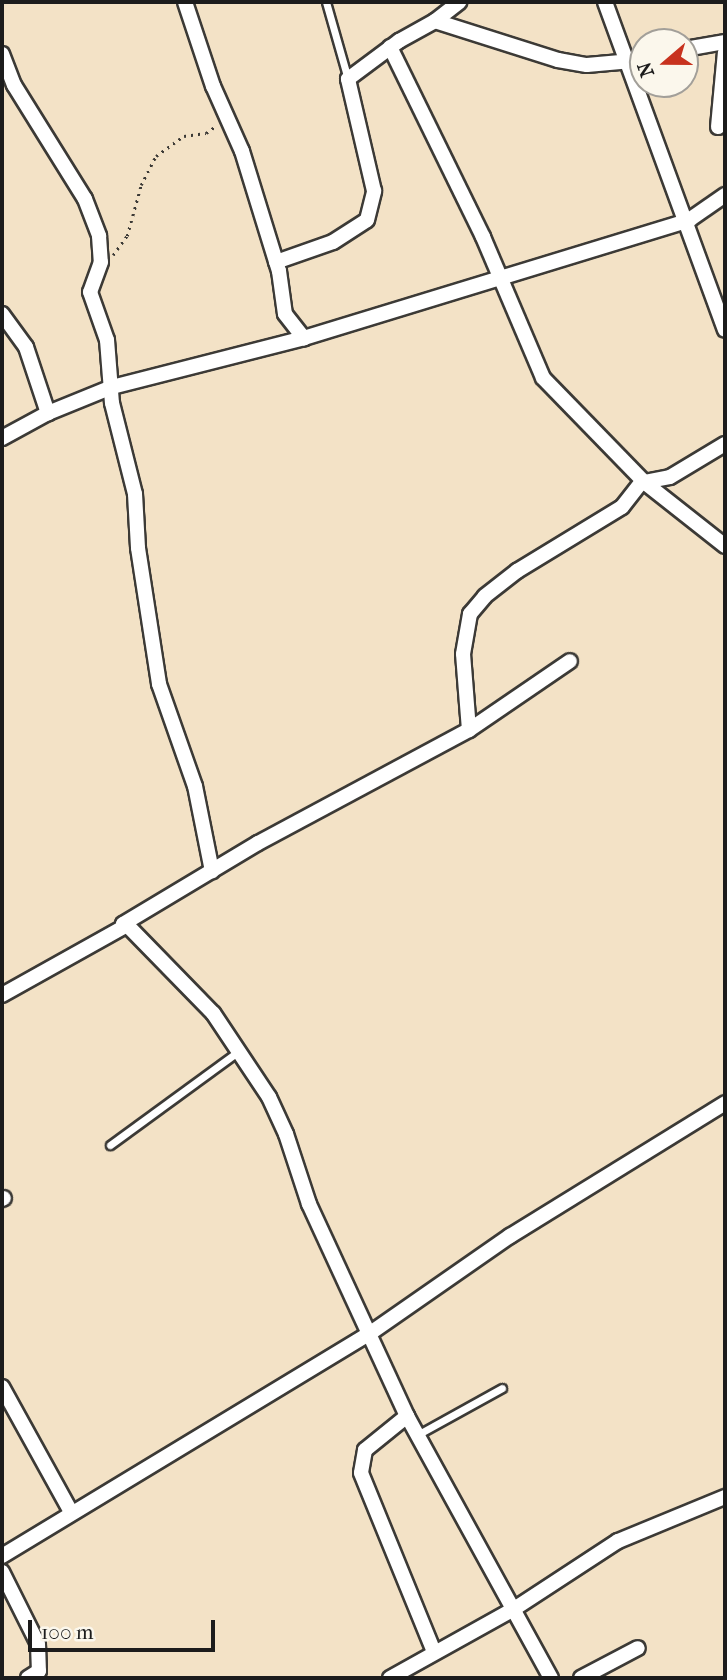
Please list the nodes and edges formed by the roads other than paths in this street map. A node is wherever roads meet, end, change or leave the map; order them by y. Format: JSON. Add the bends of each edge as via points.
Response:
{"nodes":[{"id":1,"x":185,"y":2,"type":"edge"},
{"id":2,"x":326,"y":2,"type":"edge"},
{"id":3,"x":458,"y":2,"type":"edge"},
{"id":4,"x":605,"y":2,"type":"edge"},
{"id":5,"x":435,"y":20,"type":"junction"},
{"id":6,"x":725,"y":41,"type":"edge"},
{"id":7,"x":699,"y":46,"type":"edge"},
{"id":8,"x":390,"y":47,"type":"junction"},
{"id":9,"x":629,"y":48,"type":"edge"},
{"id":10,"x":725,"y":52,"type":"edge"},
{"id":11,"x":2,"y":54,"type":"edge"},
{"id":12,"x":629,"y":61,"type":"edge"},
{"id":13,"x":348,"y":79,"type":"junction"},
{"id":14,"x":645,"y":98,"type":"edge"},
{"id":15,"x":718,"y":127,"type":"dead end"},
{"id":16,"x":725,"y":195,"type":"edge"},
{"id":17,"x":688,"y":220,"type":"junction"},
{"id":18,"x":276,"y":262,"type":"junction"},
{"id":19,"x":499,"y":275,"type":"junction"},
{"id":20,"x":2,"y":314,"type":"edge"},
{"id":21,"x":725,"y":329,"type":"edge"},
{"id":22,"x":304,"y":338,"type":"junction"},
{"id":23,"x":112,"y":387,"type":"junction"},
{"id":24,"x":48,"y":413,"type":"junction"},
{"id":25,"x":2,"y":438,"type":"edge"},
{"id":26,"x":725,"y":444,"type":"edge"},
{"id":27,"x":670,"y":477,"type":"junction"},
{"id":28,"x":643,"y":482,"type":"junction"},
{"id":29,"x":662,"y":498,"type":"junction"},
{"id":30,"x":725,"y":546,"type":"edge"},
{"id":31,"x":570,"y":661,"type":"dead end"},
{"id":32,"x":469,"y":730,"type":"junction"},
{"id":33,"x":212,"y":871,"type":"junction"},
{"id":34,"x":127,"y":925,"type":"junction"},
{"id":35,"x":2,"y":995,"type":"edge"},
{"id":36,"x":239,"y":1051,"type":"junction"},
{"id":37,"x":725,"y":1104,"type":"edge"},
{"id":38,"x":110,"y":1145,"type":"dead end"},
{"id":39,"x":369,"y":1334,"type":"junction"},
{"id":40,"x":2,"y":1387,"type":"edge"},
{"id":41,"x":502,"y":1388,"type":"dead end"},
{"id":42,"x":407,"y":1416,"type":"junction"},
{"id":43,"x":417,"y":1435,"type":"junction"},
{"id":44,"x":725,"y":1497,"type":"edge"},
{"id":45,"x":71,"y":1513,"type":"junction"},
{"id":46,"x":2,"y":1556,"type":"edge"},
{"id":47,"x":2,"y":1572,"type":"edge"},
{"id":48,"x":514,"y":1609,"type":"junction"},
{"id":49,"x":638,"y":1648,"type":"dead end"},
{"id":50,"x":434,"y":1652,"type":"junction"},
{"id":51,"x":28,"y":1678,"type":"edge"},
{"id":52,"x":390,"y":1678,"type":"edge"},
{"id":53,"x":551,"y":1678,"type":"edge"},
{"id":54,"x":581,"y":1678,"type":"edge"}],
"edges":[{"from":1,"to":18,"type":"street"},
{"from":2,"to":13,"type":"lane"},
{"from":3,"to":5,"type":"street"},
{"from":4,"to":9,"type":"street"},
{"from":5,"to":8,"type":"street"},
{"from":5,"to":12,"type":"street","via":[[558,60]]},
{"from":6,"to":7,"type":"street"},
{"from":8,"to":13,"type":"street"},
{"from":8,"to":19,"type":"street"},
{"from":10,"to":15,"type":"street"},
{"from":11,"to":23,"type":"street","via":[[14,85],[85,199],[99,236],[101,262],[90,292],[107,341]]},
{"from":13,"to":18,"type":"street","via":[[374,191],[372,209],[367,220],[333,242]]},
{"from":14,"to":17,"type":"street","via":[[663,170]]},
{"from":16,"to":17,"type":"street"},
{"from":17,"to":19,"type":"street"},
{"from":17,"to":21,"type":"street"},
{"from":18,"to":22,"type":"street","via":[[285,314]]},
{"from":19,"to":22,"type":"street"},
{"from":19,"to":28,"type":"street","via":[[543,378]]},
{"from":20,"to":24,"type":"street","via":[[26,346]]},
{"from":22,"to":23,"type":"street"},
{"from":23,"to":24,"type":"street"},
{"from":23,"to":33,"type":"street","via":[[135,494],[138,548],[163,705],[195,786]]},
{"from":24,"to":25,"type":"street"},
{"from":26,"to":27,"type":"street"},
{"from":27,"to":28,"type":"street"},
{"from":27,"to":29,"type":"street"},
{"from":28,"to":29,"type":"street"},
{"from":28,"to":32,"type":"street","via":[[622,507],[517,571],[470,614],[463,654]]},
{"from":29,"to":30,"type":"street"},
{"from":31,"to":32,"type":"street"},
{"from":32,"to":33,"type":"street"},
{"from":33,"to":34,"type":"street","via":[[123,924]]},
{"from":34,"to":35,"type":"street"},
{"from":34,"to":36,"type":"street","via":[[212,1013]]},
{"from":36,"to":38,"type":"lane"},
{"from":36,"to":39,"type":"street","via":[[286,1134],[309,1204]]},
{"from":37,"to":39,"type":"street","via":[[510,1236]]},
{"from":39,"to":42,"type":"street"},
{"from":39,"to":45,"type":"street"},
{"from":40,"to":45,"type":"street"},
{"from":41,"to":43,"type":"lane"},
{"from":42,"to":43,"type":"street"},
{"from":42,"to":50,"type":"street","via":[[365,1450],[361,1473]]},
{"from":43,"to":48,"type":"street"},
{"from":44,"to":48,"type":"street","via":[[618,1541]]},
{"from":45,"to":46,"type":"street"},
{"from":47,"to":51,"type":"street","via":[[38,1644],[39,1671]]},
{"from":48,"to":50,"type":"street"},
{"from":48,"to":53,"type":"street"},
{"from":49,"to":54,"type":"street"},
{"from":50,"to":52,"type":"street"}]}
